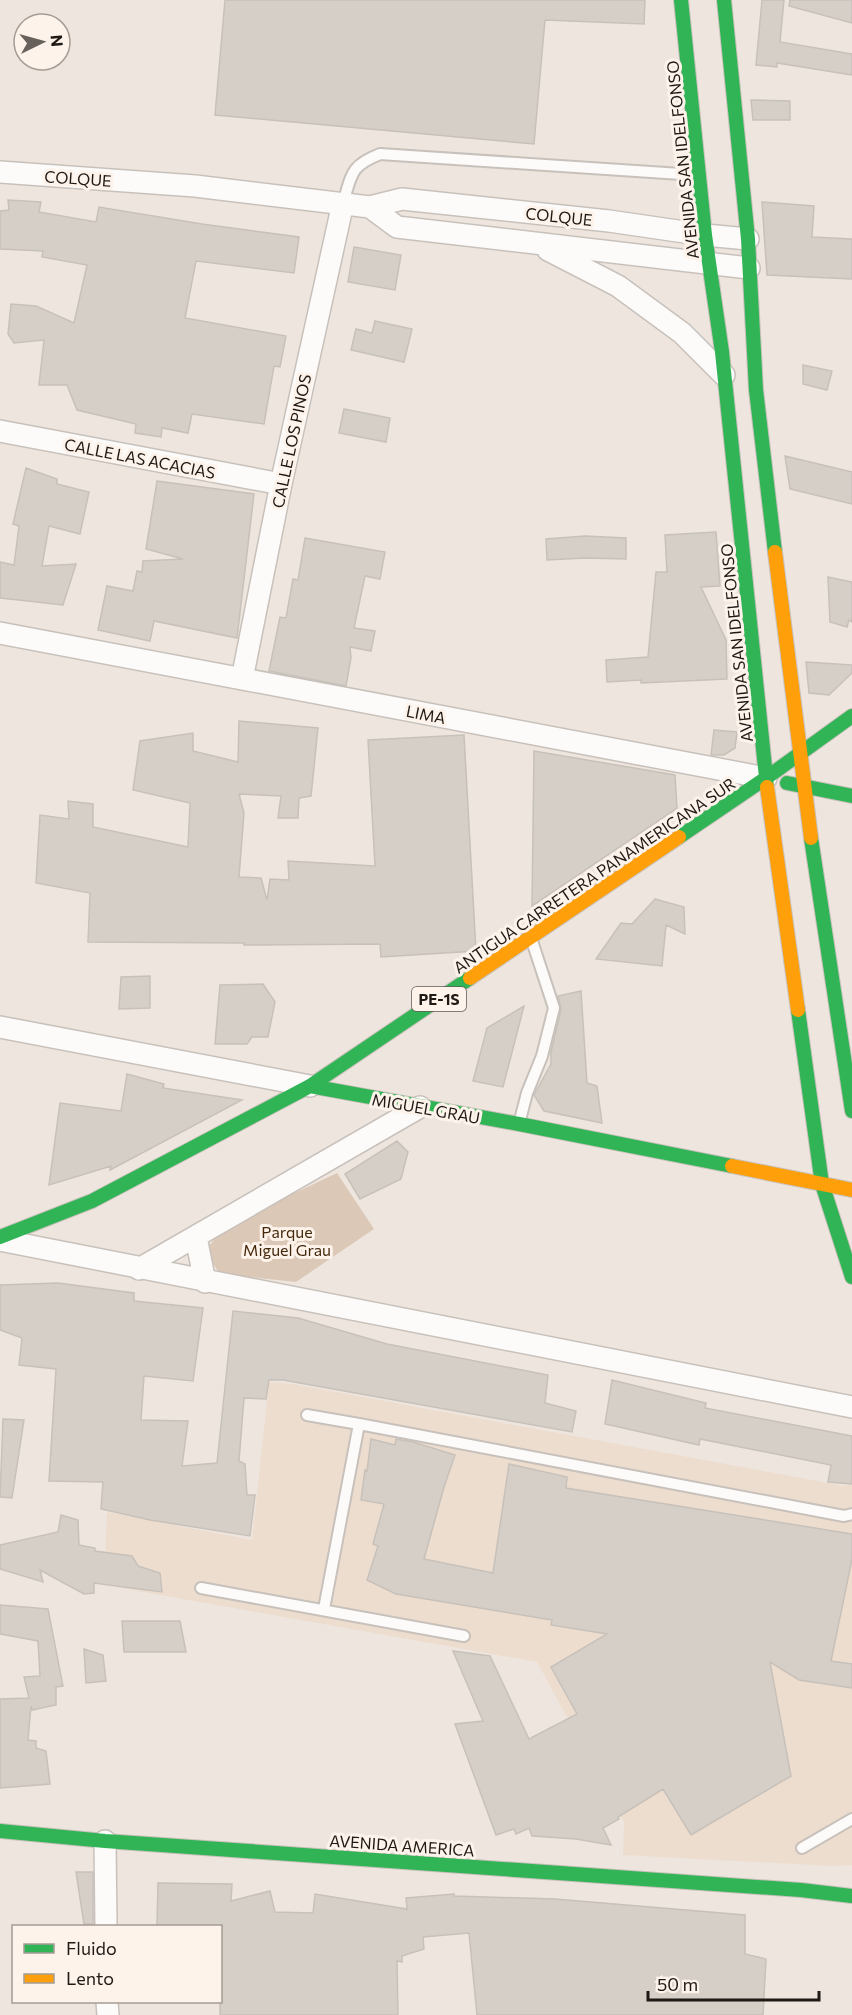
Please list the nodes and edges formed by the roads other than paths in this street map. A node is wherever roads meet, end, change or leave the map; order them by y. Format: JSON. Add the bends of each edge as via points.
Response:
{"nodes":[{"id":1,"x":681,"y":0,"type":"edge"},
{"id":2,"x":724,"y":0,"type":"edge"},
{"id":3,"x":0,"y":172,"type":"edge"},
{"id":4,"x":699,"y":175,"type":"junction"},
{"id":5,"x":343,"y":203,"type":"junction"},
{"id":6,"x":370,"y":207,"type":"junction"},
{"id":7,"x":705,"y":235,"type":"junction"},
{"id":8,"x":748,"y":239,"type":"junction"},
{"id":9,"x":537,"y":244,"type":"junction"},
{"id":10,"x":710,"y":265,"type":"junction"},
{"id":11,"x":750,"y":268,"type":"junction"},
{"id":12,"x":724,"y":375,"type":"junction"},
{"id":13,"x":0,"y":431,"type":"edge"},
{"id":14,"x":281,"y":484,"type":"junction"},
{"id":15,"x":0,"y":633,"type":"edge"},
{"id":16,"x":242,"y":679,"type":"junction"},
{"id":17,"x":852,"y":716,"type":"edge"},
{"id":18,"x":800,"y":753,"type":"junction"},
{"id":19,"x":766,"y":778,"type":"junction"},
{"id":20,"x":803,"y":787,"type":"junction"},
{"id":21,"x":852,"y":796,"type":"edge"},
{"id":22,"x":530,"y":938,"type":"junction"},
{"id":23,"x":0,"y":1027,"type":"edge"},
{"id":24,"x":310,"y":1086,"type":"junction"},
{"id":25,"x":420,"y":1107,"type":"junction"},
{"id":26,"x":852,"y":1111,"type":"edge"},
{"id":27,"x":519,"y":1124,"type":"junction"},
{"id":28,"x":822,"y":1184,"type":"junction"},
{"id":29,"x":852,"y":1190,"type":"edge"},
{"id":30,"x":196,"y":1237,"type":"junction"},
{"id":31,"x":0,"y":1239,"type":"edge"},
{"id":32,"x":139,"y":1269,"type":"junction"},
{"id":33,"x":852,"y":1277,"type":"edge"},
{"id":34,"x":205,"y":1282,"type":"junction"},
{"id":35,"x":852,"y":1407,"type":"edge"},
{"id":36,"x":307,"y":1415,"type":"dead end"},
{"id":37,"x":359,"y":1424,"type":"junction"},
{"id":38,"x":852,"y":1514,"type":"edge"},
{"id":39,"x":201,"y":1588,"type":"dead end"},
{"id":40,"x":324,"y":1609,"type":"junction"},
{"id":41,"x":464,"y":1636,"type":"dead end"},
{"id":42,"x":852,"y":1819,"type":"edge"},
{"id":43,"x":0,"y":1831,"type":"edge"},
{"id":44,"x":105,"y":1841,"type":"junction"},
{"id":45,"x":801,"y":1848,"type":"dead end"},
{"id":46,"x":852,"y":1881,"type":"edge"},
{"id":47,"x":801,"y":1890,"type":"junction"},
{"id":48,"x":852,"y":1896,"type":"edge"},
{"id":49,"x":106,"y":1925,"type":"edge"}],
"edges":[{"from":1,"to":4,"type":"main road","name":"AVENIDA SAN IDELFONSO"},
{"from":2,"to":8,"type":"main road"},
{"from":3,"to":5,"type":"street","name":"COLQUE","via":[[195,186]]},
{"from":4,"to":5,"type":"lane","via":[[381,154],[353,170]]},
{"from":4,"to":7,"type":"main road","name":"AVENIDA SAN IDELFONSO"},
{"from":5,"to":6,"type":"street","name":"COLQUE"},
{"from":5,"to":14,"type":"street","name":"CALLE LOS PINOS"},
{"from":6,"to":7,"type":"street","name":"COLQUE","via":[[402,199]]},
{"from":6,"to":9,"type":"street","name":"COLQUE","via":[[398,227]]},
{"from":7,"to":8,"type":"street","name":"COLQUE"},
{"from":7,"to":10,"type":"main road","name":"AVENIDA SAN IDELFONSO"},
{"from":8,"to":11,"type":"main road"},
{"from":9,"to":10,"type":"street","name":"COLQUE"},
{"from":9,"to":12,"type":"street","name":"COLQUE","via":[[618,286],[681,333]]},
{"from":10,"to":11,"type":"street","name":"COLQUE"},
{"from":10,"to":12,"type":"main road","name":"AVENIDA SAN IDELFONSO"},
{"from":11,"to":18,"type":"main road","via":[[756,390]]},
{"from":12,"to":19,"type":"main road","name":"AVENIDA SAN IDELFONSO"},
{"from":13,"to":14,"type":"street","name":"CALLE LAS ACACIAS"},
{"from":14,"to":16,"type":"street","name":"CALLE LOS PINOS"},
{"from":15,"to":16,"type":"street","name":"LIMA"},
{"from":16,"to":19,"type":"street","name":"LIMA"},
{"from":17,"to":18,"type":"main road","name":"ANTIGUA CARRETERA PANAMERICANA SUR","number":"PE-1S"},
{"from":18,"to":19,"type":"main road","name":"ANTIGUA CARRETERA PANAMERICANA SUR","number":"PE-1S"},
{"from":18,"to":20,"type":"main road"},
{"from":19,"to":20,"type":"main road","name":"LIMA"},
{"from":19,"to":22,"type":"main road","name":"ANTIGUA CARRETERA PANAMERICANA SUR","number":"PE-1S"},
{"from":19,"to":28,"type":"main road","name":"AVENIDA SAN IDELFONSO"},
{"from":20,"to":21,"type":"main road","name":"LIMA"},
{"from":20,"to":26,"type":"main road"},
{"from":22,"to":24,"type":"main road","name":"ANTIGUA CARRETERA PANAMERICANA SUR","number":"PE-1S"},
{"from":22,"to":27,"type":"lane","via":[[554,1008]]},
{"from":23,"to":24,"type":"street","name":"MIGUEL GRAU"},
{"from":24,"to":25,"type":"main road","name":"MIGUEL GRAU"},
{"from":24,"to":31,"type":"main road","name":"ANTIGUA CARRETERA PANAMERICANA SUR","number":"PE-1S","via":[[92,1201]]},
{"from":25,"to":27,"type":"main road","name":"MIGUEL GRAU"},
{"from":25,"to":30,"type":"street"},
{"from":27,"to":28,"type":"main road","name":"MIGUEL GRAU"},
{"from":28,"to":29,"type":"main road","name":"MIGUEL GRAU"},
{"from":28,"to":33,"type":"main road","name":"AVENIDA SAN IDELFONSO"},
{"from":30,"to":32,"type":"street"},
{"from":30,"to":34,"type":"street"},
{"from":31,"to":32,"type":"street"},
{"from":32,"to":34,"type":"street"},
{"from":34,"to":35,"type":"street"},
{"from":36,"to":37,"type":"lane"},
{"from":37,"to":38,"type":"lane","via":[[844,1516]]},
{"from":37,"to":40,"type":"lane"},
{"from":39,"to":40,"type":"lane"},
{"from":40,"to":41,"type":"lane"},
{"from":42,"to":45,"type":"lane"},
{"from":43,"to":44,"type":"main road","name":"AVENIDA AMERICA"},
{"from":44,"to":47,"type":"main road","name":"AVENIDA AMERICA"},
{"from":44,"to":49,"type":"street"},
{"from":46,"to":47,"type":"main road"},
{"from":47,"to":48,"type":"main road"}]}
